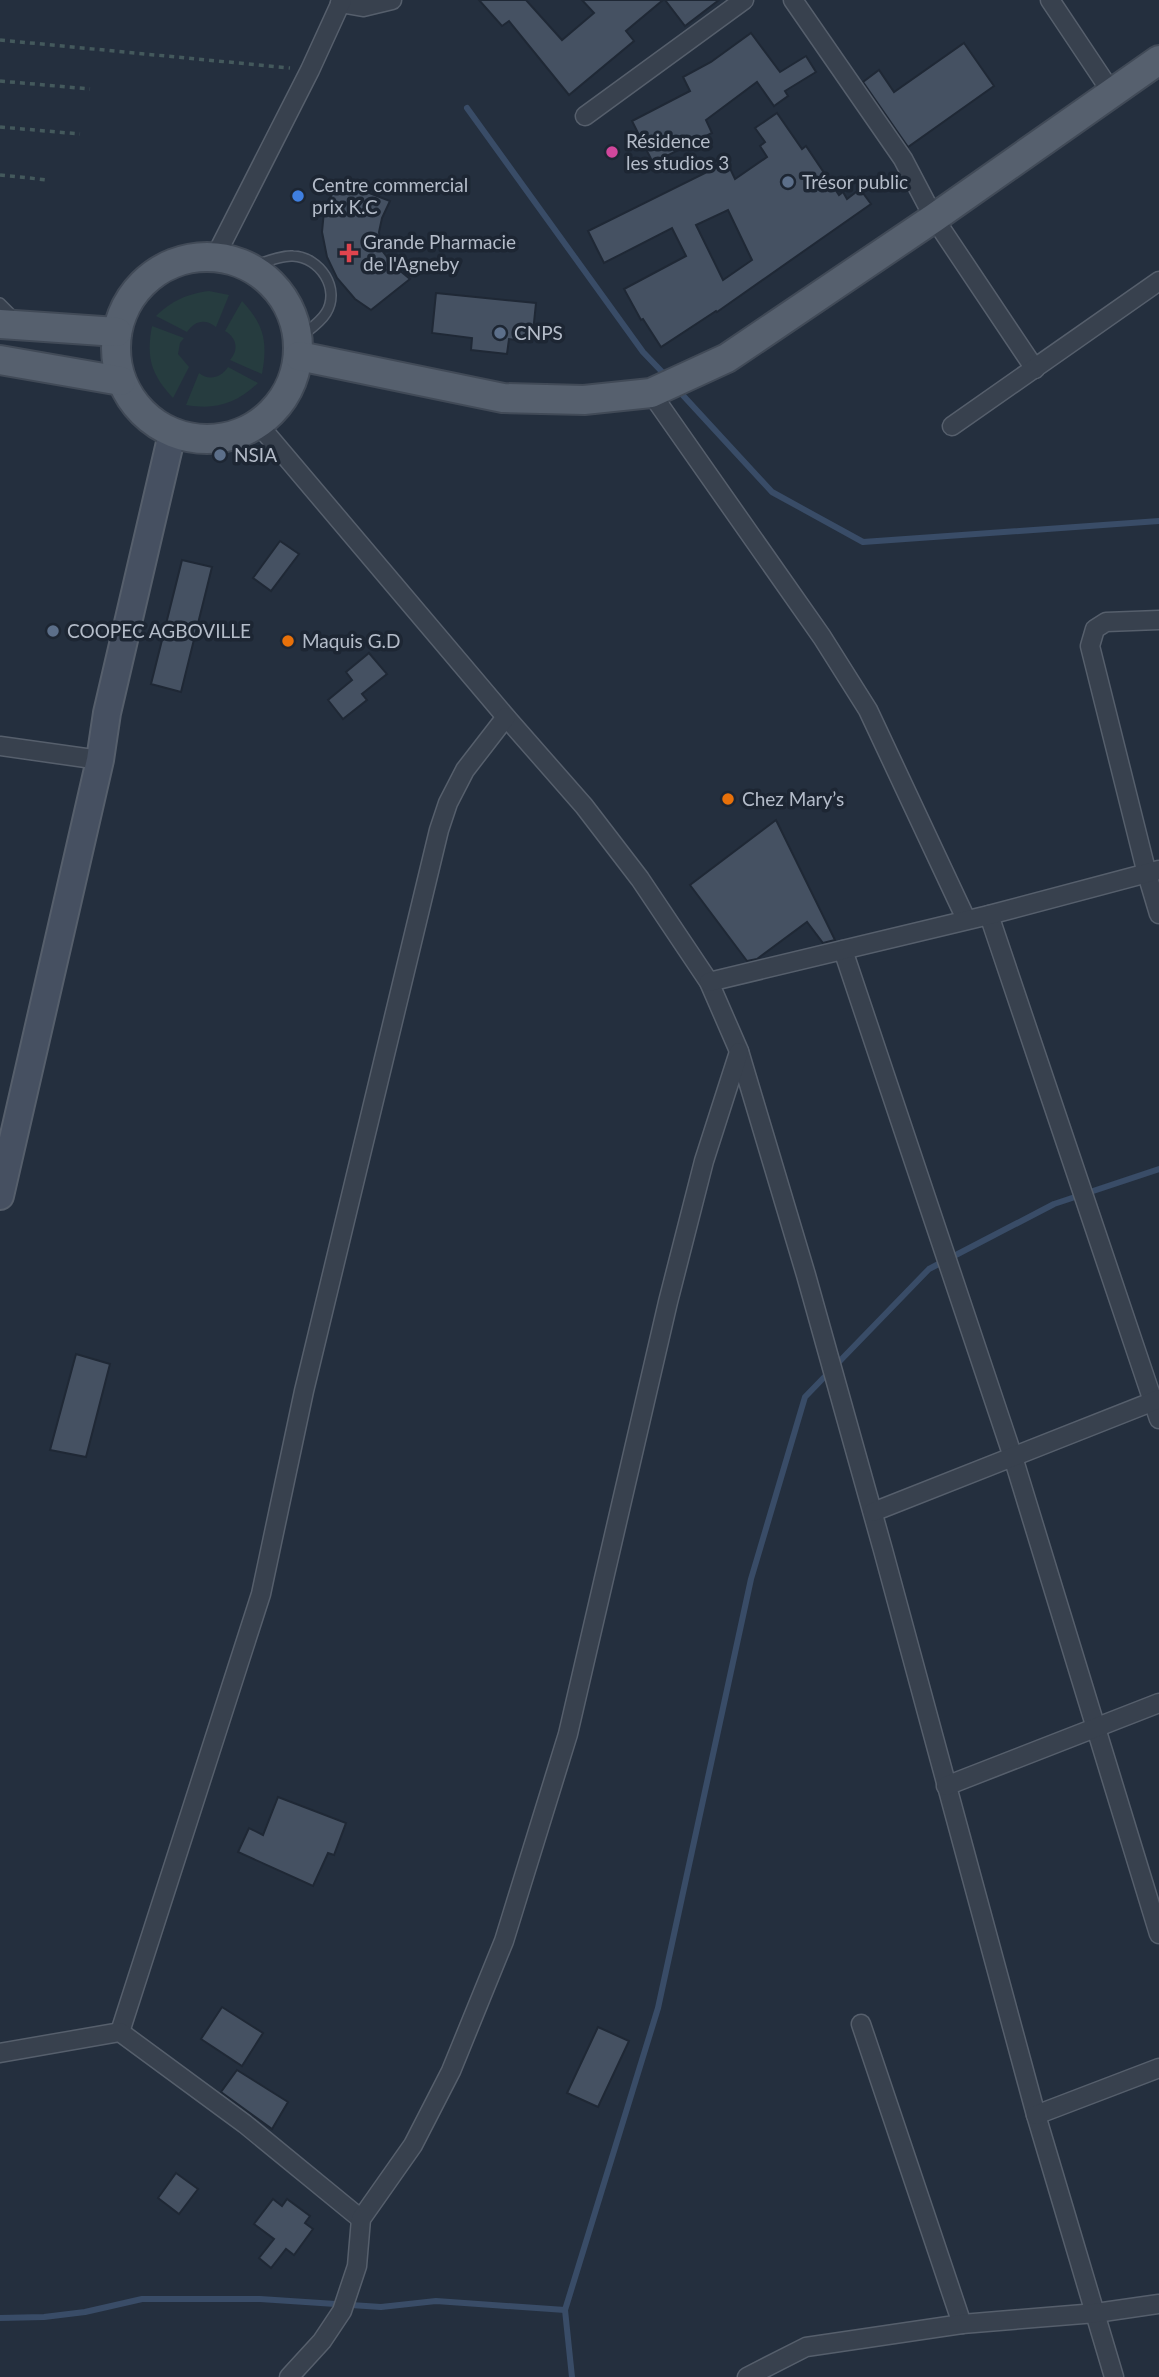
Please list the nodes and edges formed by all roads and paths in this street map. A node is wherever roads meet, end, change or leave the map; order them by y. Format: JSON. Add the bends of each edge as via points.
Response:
{"nodes":[{"id":1,"x":392,"y":0,"type":"edge"},
{"id":2,"x":744,"y":0,"type":"edge"},
{"id":3,"x":793,"y":0,"type":"edge"},
{"id":4,"x":1050,"y":0,"type":"edge"},
{"id":5,"x":341,"y":2,"type":"edge"},
{"id":6,"x":0,"y":40,"type":"edge"},
{"id":7,"x":1159,"y":60,"type":"edge"},
{"id":8,"x":310,"y":70,"type":"junction"},
{"id":9,"x":0,"y":82,"type":"edge"},
{"id":10,"x":90,"y":89,"type":"dead end"},
{"id":11,"x":1112,"y":93,"type":"junction"},
{"id":12,"x":585,"y":116,"type":"dead end"},
{"id":13,"x":0,"y":127,"type":"edge"},
{"id":14,"x":80,"y":134,"type":"dead end"},
{"id":15,"x":0,"y":175,"type":"edge"},
{"id":16,"x":48,"y":180,"type":"dead end"},
{"id":17,"x":934,"y":218,"type":"junction"},
{"id":18,"x":215,"y":257,"type":"junction"},
{"id":19,"x":250,"y":267,"type":"junction"},
{"id":20,"x":1159,"y":281,"type":"edge"},
{"id":21,"x":0,"y":303,"type":"edge"},
{"id":22,"x":11,"y":325,"type":"edge"},
{"id":23,"x":117,"y":332,"type":"junction"},
{"id":24,"x":298,"y":348,"type":"junction"},
{"id":25,"x":0,"y":360,"type":"edge"},
{"id":26,"x":1035,"y":369,"type":"junction"},
{"id":27,"x":121,"y":381,"type":"junction"},
{"id":28,"x":651,"y":393,"type":"junction"},
{"id":29,"x":259,"y":425,"type":"junction"},
{"id":30,"x":952,"y":426,"type":"dead end"},
{"id":31,"x":172,"y":434,"type":"junction"},
{"id":32,"x":1159,"y":620,"type":"edge"},
{"id":33,"x":506,"y":717,"type":"junction"},
{"id":34,"x":0,"y":746,"type":"edge"},
{"id":35,"x":100,"y":760,"type":"junction"},
{"id":36,"x":1153,"y":872,"type":"edge"},
{"id":37,"x":1159,"y":914,"type":"edge"},
{"id":38,"x":989,"y":915,"type":"junction"},
{"id":39,"x":966,"y":919,"type":"junction"},
{"id":40,"x":843,"y":950,"type":"junction"},
{"id":41,"x":709,"y":982,"type":"junction"},
{"id":42,"x":739,"y":1051,"type":"junction"},
{"id":43,"x":0,"y":1196,"type":"edge"},
{"id":44,"x":1156,"y":1400,"type":"edge"},
{"id":45,"x":1159,"y":1419,"type":"edge"},
{"id":46,"x":1013,"y":1457,"type":"junction"},
{"id":47,"x":873,"y":1512,"type":"junction"},
{"id":48,"x":1159,"y":1703,"type":"edge"},
{"id":49,"x":1096,"y":1728,"type":"junction"},
{"id":50,"x":946,"y":1786,"type":"junction"},
{"id":51,"x":1159,"y":1934,"type":"edge"},
{"id":52,"x":861,"y":2024,"type":"dead end"},
{"id":53,"x":120,"y":2032,"type":"junction"},
{"id":54,"x":0,"y":2053,"type":"edge"},
{"id":55,"x":1159,"y":2068,"type":"edge"},
{"id":56,"x":1036,"y":2115,"type":"junction"},
{"id":57,"x":361,"y":2219,"type":"junction"},
{"id":58,"x":1159,"y":2304,"type":"edge"},
{"id":59,"x":1096,"y":2313,"type":"junction"},
{"id":60,"x":962,"y":2324,"type":"junction"},
{"id":61,"x":289,"y":2377,"type":"edge"},
{"id":62,"x":747,"y":2377,"type":"edge"},
{"id":63,"x":1114,"y":2377,"type":"edge"}],
"edges":[{"from":1,"to":5,"type":"street","via":[[363,7]]},
{"from":2,"to":12,"type":"street"},
{"from":3,"to":17,"type":"street","via":[[903,159]]},
{"from":4,"to":11,"type":"street"},
{"from":5,"to":8,"type":"street"},
{"from":6,"to":8,"type":"path"},
{"from":7,"to":11,"type":"main road"},
{"from":8,"to":18,"type":"street"},
{"from":9,"to":10,"type":"path"},
{"from":11,"to":17,"type":"main road"},
{"from":13,"to":14,"type":"path"},
{"from":15,"to":16,"type":"path"},
{"from":17,"to":26,"type":"street"},
{"from":17,"to":28,"type":"main road","via":[[727,358]]},
{"from":18,"to":19,"type":"main road"},
{"from":18,"to":23,"type":"main road","via":[[182,260],[152,276],[129,301]]},
{"from":19,"to":24,"type":"main road","via":[[278,289],[295,320]]},
{"from":19,"to":24,"type":"lane","via":[[293,256],[313,262],[326,276],[331,287],[326,313]]},
{"from":20,"to":26,"type":"street"},
{"from":21,"to":22,"type":"lane"},
{"from":22,"to":23,"type":"main road"},
{"from":23,"to":27,"type":"main road"},
{"from":24,"to":28,"type":"main road","via":[[503,398],[584,400]]},
{"from":24,"to":29,"type":"main road","via":[[287,395]]},
{"from":25,"to":27,"type":"main road"},
{"from":26,"to":30,"type":"street"},
{"from":27,"to":31,"type":"main road","via":[[141,412]]},
{"from":28,"to":39,"type":"street","via":[[868,710]]},
{"from":29,"to":31,"type":"main road","via":[[216,440]]},
{"from":29,"to":33,"type":"street"},
{"from":31,"to":35,"type":"main road"},
{"from":32,"to":36,"type":"street","via":[[1106,622],[1095,629],[1090,646]]},
{"from":33,"to":41,"type":"street","via":[[584,806]]},
{"from":33,"to":53,"type":"street","via":[[465,769],[439,830],[304,1391],[261,1594]]},
{"from":34,"to":35,"type":"street"},
{"from":35,"to":43,"type":"main road"},
{"from":36,"to":37,"type":"street"},
{"from":36,"to":38,"type":"street"},
{"from":38,"to":39,"type":"street"},
{"from":38,"to":44,"type":"street"},
{"from":39,"to":40,"type":"street"},
{"from":40,"to":41,"type":"street"},
{"from":40,"to":46,"type":"street"},
{"from":41,"to":42,"type":"street"},
{"from":42,"to":47,"type":"street"},
{"from":42,"to":57,"type":"street","via":[[704,1161],[668,1302],[568,1734],[504,1941],[426,2120]]},
{"from":44,"to":45,"type":"street"},
{"from":44,"to":46,"type":"street"},
{"from":46,"to":47,"type":"street"},
{"from":46,"to":49,"type":"street"},
{"from":47,"to":50,"type":"street"},
{"from":48,"to":49,"type":"street"},
{"from":49,"to":50,"type":"street"},
{"from":49,"to":51,"type":"street"},
{"from":50,"to":56,"type":"street"},
{"from":52,"to":60,"type":"street"},
{"from":53,"to":54,"type":"street"},
{"from":53,"to":57,"type":"street","via":[[245,2124]]},
{"from":55,"to":56,"type":"street"},
{"from":56,"to":59,"type":"street"},
{"from":57,"to":61,"type":"street","via":[[357,2266],[342,2311]]},
{"from":58,"to":59,"type":"street"},
{"from":59,"to":60,"type":"street"},
{"from":59,"to":63,"type":"street"},
{"from":60,"to":62,"type":"street","via":[[806,2347]]}]}
